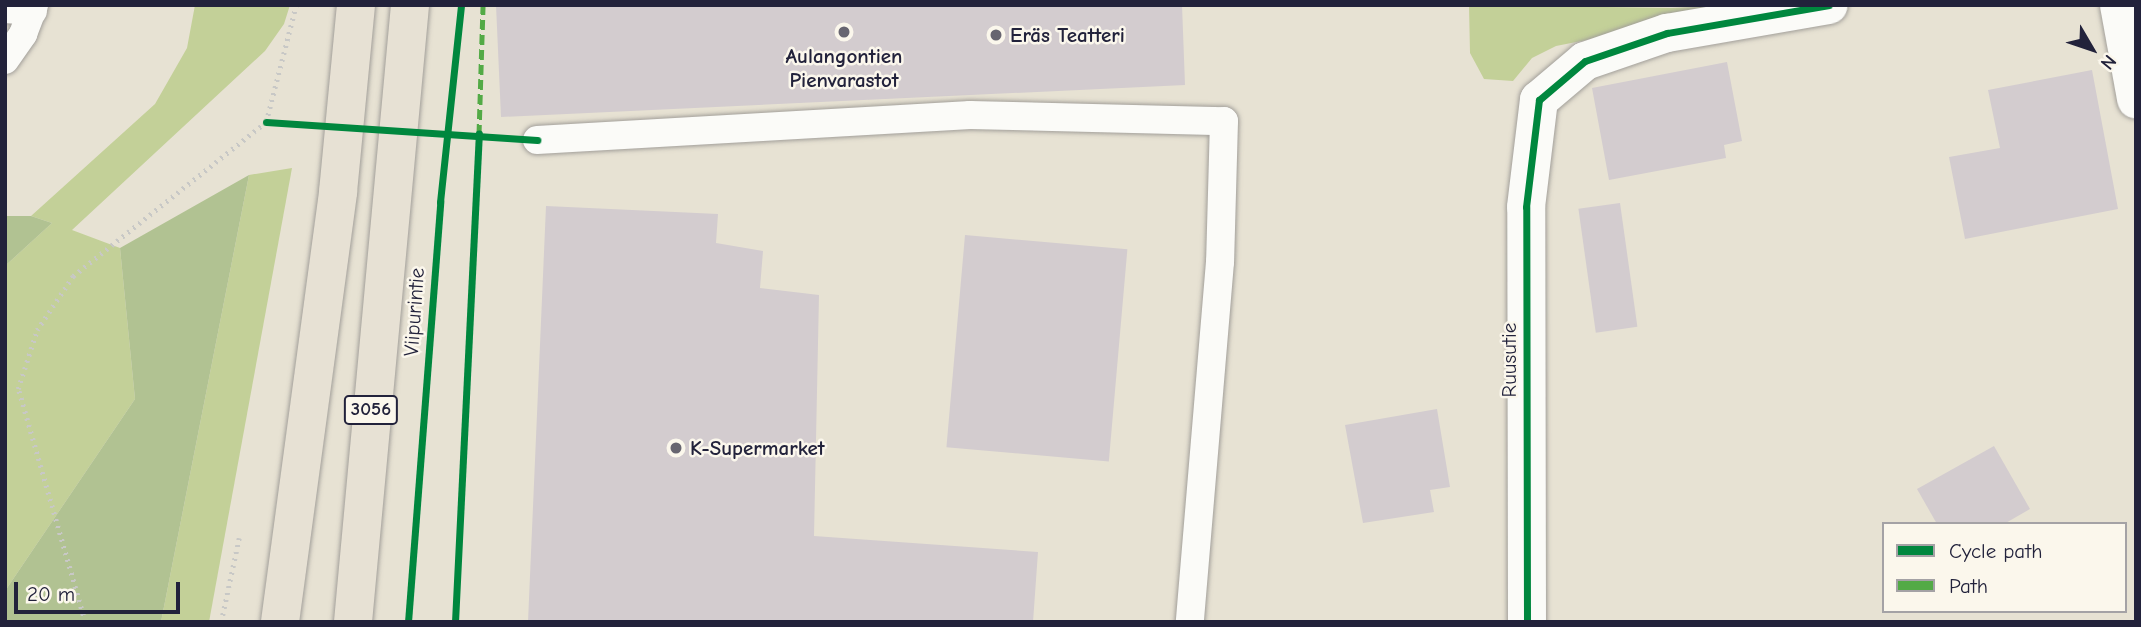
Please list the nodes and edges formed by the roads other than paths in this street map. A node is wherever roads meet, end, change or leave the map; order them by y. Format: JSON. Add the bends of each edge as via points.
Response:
{"nodes":[{"id":1,"x":356,"y":5,"type":"edge"},
{"id":2,"x":410,"y":5,"type":"edge"},
{"id":3,"x":1829,"y":5,"type":"edge"},
{"id":4,"x":2119,"y":5,"type":"edge"},
{"id":5,"x":34,"y":8,"type":"edge"},
{"id":6,"x":5,"y":9,"type":"edge"},
{"id":7,"x":5,"y":60,"type":"edge"},
{"id":8,"x":2136,"y":99,"type":"edge"},
{"id":9,"x":537,"y":140,"type":"dead end"},
{"id":10,"x":281,"y":622,"type":"edge"},
{"id":11,"x":354,"y":622,"type":"edge"},
{"id":12,"x":1190,"y":622,"type":"edge"},
{"id":13,"x":1527,"y":622,"type":"edge"}],
"edges":[{"from":1,"to":10,"type":"main road","number":"3056","via":[[338,192]]},
{"from":2,"to":11,"type":"main road","name":"Viipurintie","number":"3056"},
{"from":3,"to":13,"type":"street","name":"Ruusutie","via":[[1667,33],[1585,61],[1539,100],[1526,207]]},
{"from":4,"to":8,"type":"street"},
{"from":5,"to":6,"type":"lane"},
{"from":5,"to":7,"type":"lane"},
{"from":9,"to":12,"type":"lane","via":[[970,116],[1224,121],[1220,262]]}]}
